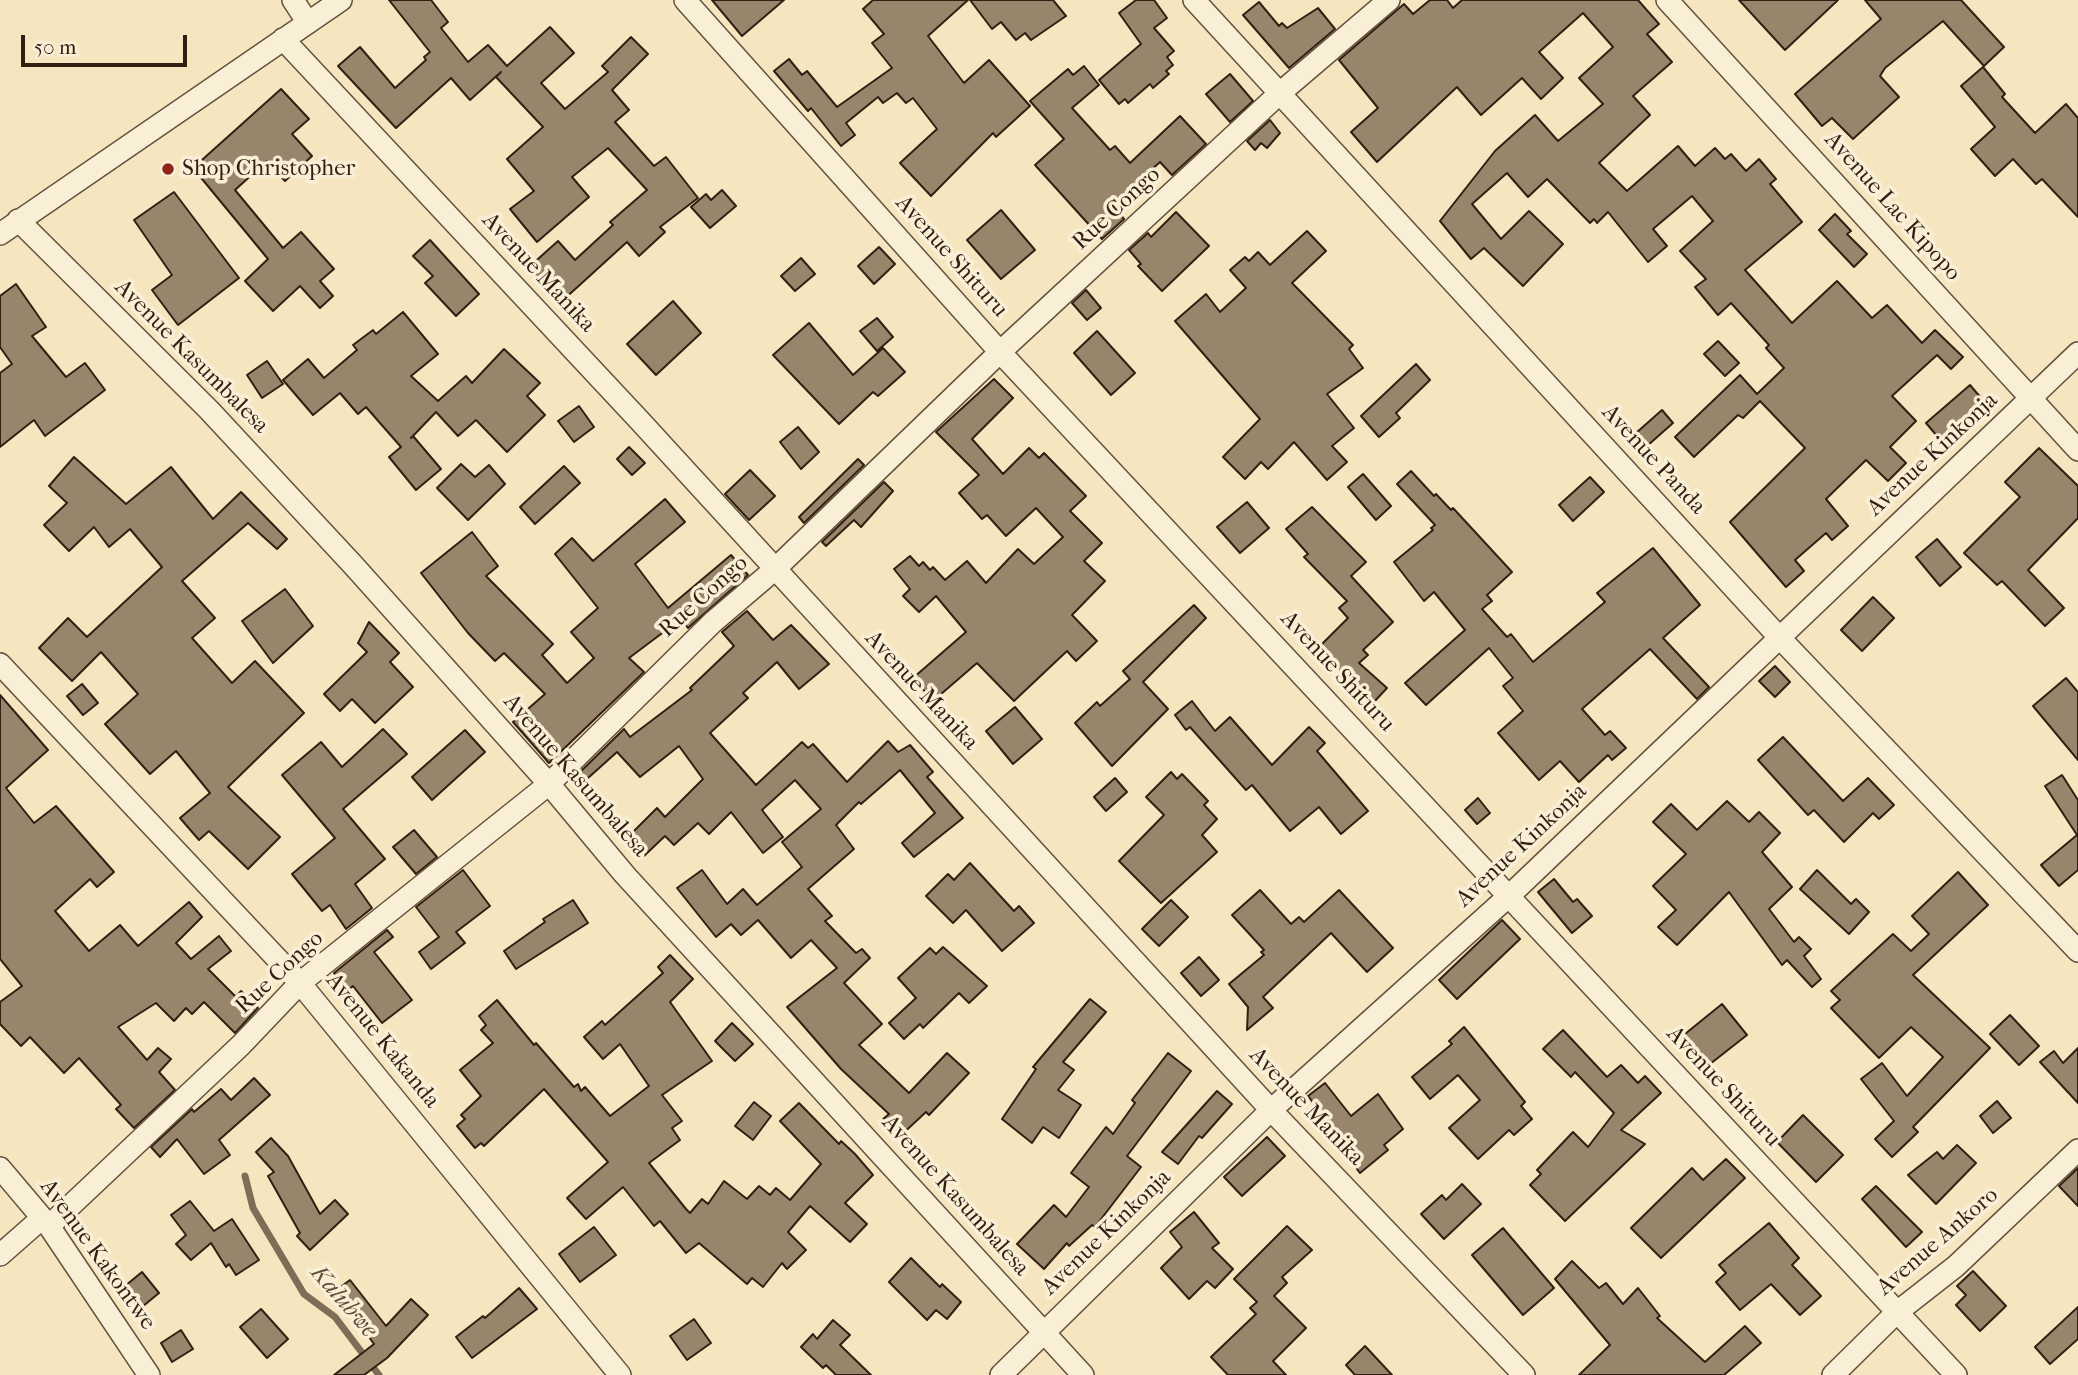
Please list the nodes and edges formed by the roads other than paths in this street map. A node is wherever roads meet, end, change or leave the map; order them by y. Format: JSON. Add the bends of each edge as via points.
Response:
{"nodes":[{"id":1,"x":293,"y":0,"type":"edge"},
{"id":2,"x":341,"y":0,"type":"edge"},
{"id":3,"x":685,"y":0,"type":"edge"},
{"id":4,"x":1194,"y":0,"type":"edge"},
{"id":5,"x":1389,"y":0,"type":"edge"},
{"id":6,"x":1667,"y":0,"type":"edge"},
{"id":7,"x":308,"y":23,"type":"junction"},
{"id":8,"x":283,"y":39,"type":"junction"},
{"id":9,"x":1280,"y":93,"type":"junction"},
{"id":10,"x":18,"y":220,"type":"junction"},
{"id":11,"x":0,"y":234,"type":"edge"},
{"id":12,"x":1000,"y":352,"type":"junction"},
{"id":13,"x":2078,"y":353,"type":"edge"},
{"id":14,"x":2031,"y":399,"type":"junction"},
{"id":15,"x":2078,"y":450,"type":"edge"},
{"id":16,"x":774,"y":570,"type":"junction"},
{"id":17,"x":1778,"y":636,"type":"junction"},
{"id":18,"x":0,"y":664,"type":"edge"},
{"id":19,"x":549,"y":784,"type":"junction"},
{"id":20,"x":1510,"y":895,"type":"junction"},
{"id":21,"x":2078,"y":951,"type":"edge"},
{"id":22,"x":300,"y":983,"type":"junction"},
{"id":23,"x":1271,"y":1110,"type":"junction"},
{"id":24,"x":2078,"y":1150,"type":"edge"},
{"id":25,"x":0,"y":1168,"type":"edge"},
{"id":26,"x":45,"y":1222,"type":"junction"},
{"id":27,"x":0,"y":1255,"type":"edge"},
{"id":28,"x":1896,"y":1313,"type":"junction"},
{"id":29,"x":1042,"y":1333,"type":"junction"},
{"id":30,"x":149,"y":1375,"type":"edge"},
{"id":31,"x":620,"y":1375,"type":"edge"},
{"id":32,"x":1001,"y":1375,"type":"edge"},
{"id":33,"x":1083,"y":1375,"type":"edge"},
{"id":34,"x":1524,"y":1375,"type":"edge"},
{"id":35,"x":1833,"y":1375,"type":"edge"},
{"id":36,"x":1956,"y":1375,"type":"edge"}],
"edges":[{"from":1,"to":7,"type":"street"},
{"from":2,"to":7,"type":"street"},
{"from":3,"to":12,"type":"street","name":"Avenue Shituru"},
{"from":4,"to":9,"type":"street","name":"Avenue Panda"},
{"from":5,"to":9,"type":"street","name":"Rue Congo"},
{"from":6,"to":14,"type":"street","name":"Avenue Lac Kipopo"},
{"from":7,"to":8,"type":"street"},
{"from":8,"to":10,"type":"street"},
{"from":8,"to":16,"type":"street","name":"Avenue Manika"},
{"from":9,"to":12,"type":"street","name":"Rue Congo"},
{"from":9,"to":17,"type":"street","name":"Avenue Panda"},
{"from":10,"to":11,"type":"street"},
{"from":10,"to":19,"type":"street","name":"Avenue Kasumbalesa","via":[[209,410]]},
{"from":12,"to":16,"type":"street","name":"Rue Congo"},
{"from":12,"to":20,"type":"street","name":"Avenue Shituru"},
{"from":13,"to":14,"type":"street","name":"Avenue Kinkonja"},
{"from":14,"to":15,"type":"street","name":"Avenue Lac Kipopo"},
{"from":14,"to":17,"type":"street","name":"Avenue Kinkonja"},
{"from":16,"to":19,"type":"street","name":"Rue Congo","via":[[713,622]]},
{"from":16,"to":23,"type":"street","name":"Avenue Manika"},
{"from":17,"to":20,"type":"street","name":"Avenue Kinkonja"},
{"from":17,"to":21,"type":"street","name":"Avenue Panda"},
{"from":18,"to":22,"type":"street","name":"Avenue Kakanda"},
{"from":19,"to":22,"type":"street","name":"Rue Congo"},
{"from":19,"to":29,"type":"street","name":"Avenue Kasumbalesa","via":[[625,875]]},
{"from":20,"to":23,"type":"street","name":"Avenue Kinkonja"},
{"from":20,"to":28,"type":"street","name":"Avenue Shituru"},
{"from":22,"to":26,"type":"street","name":"Rue Congo","via":[[242,1045]]},
{"from":22,"to":31,"type":"street","name":"Avenue Kakanda"},
{"from":23,"to":29,"type":"street","name":"Avenue Kinkonja"},
{"from":23,"to":34,"type":"street","name":"Avenue Manika"},
{"from":24,"to":28,"type":"street","name":"Avenue Ankoro","via":[[1955,1266]]},
{"from":25,"to":26,"type":"street","name":"Avenue Kakontwe"},
{"from":26,"to":27,"type":"street","name":"Rue Congo"},
{"from":26,"to":30,"type":"street","name":"Avenue Kakontwe"},
{"from":28,"to":35,"type":"street","name":"Avenue Ankoro"},
{"from":28,"to":36,"type":"street","name":"Avenue Shituru"},
{"from":29,"to":32,"type":"street","name":"Avenue Kinkonja"},
{"from":29,"to":33,"type":"street","name":"Avenue Kasumbalesa"}]}
